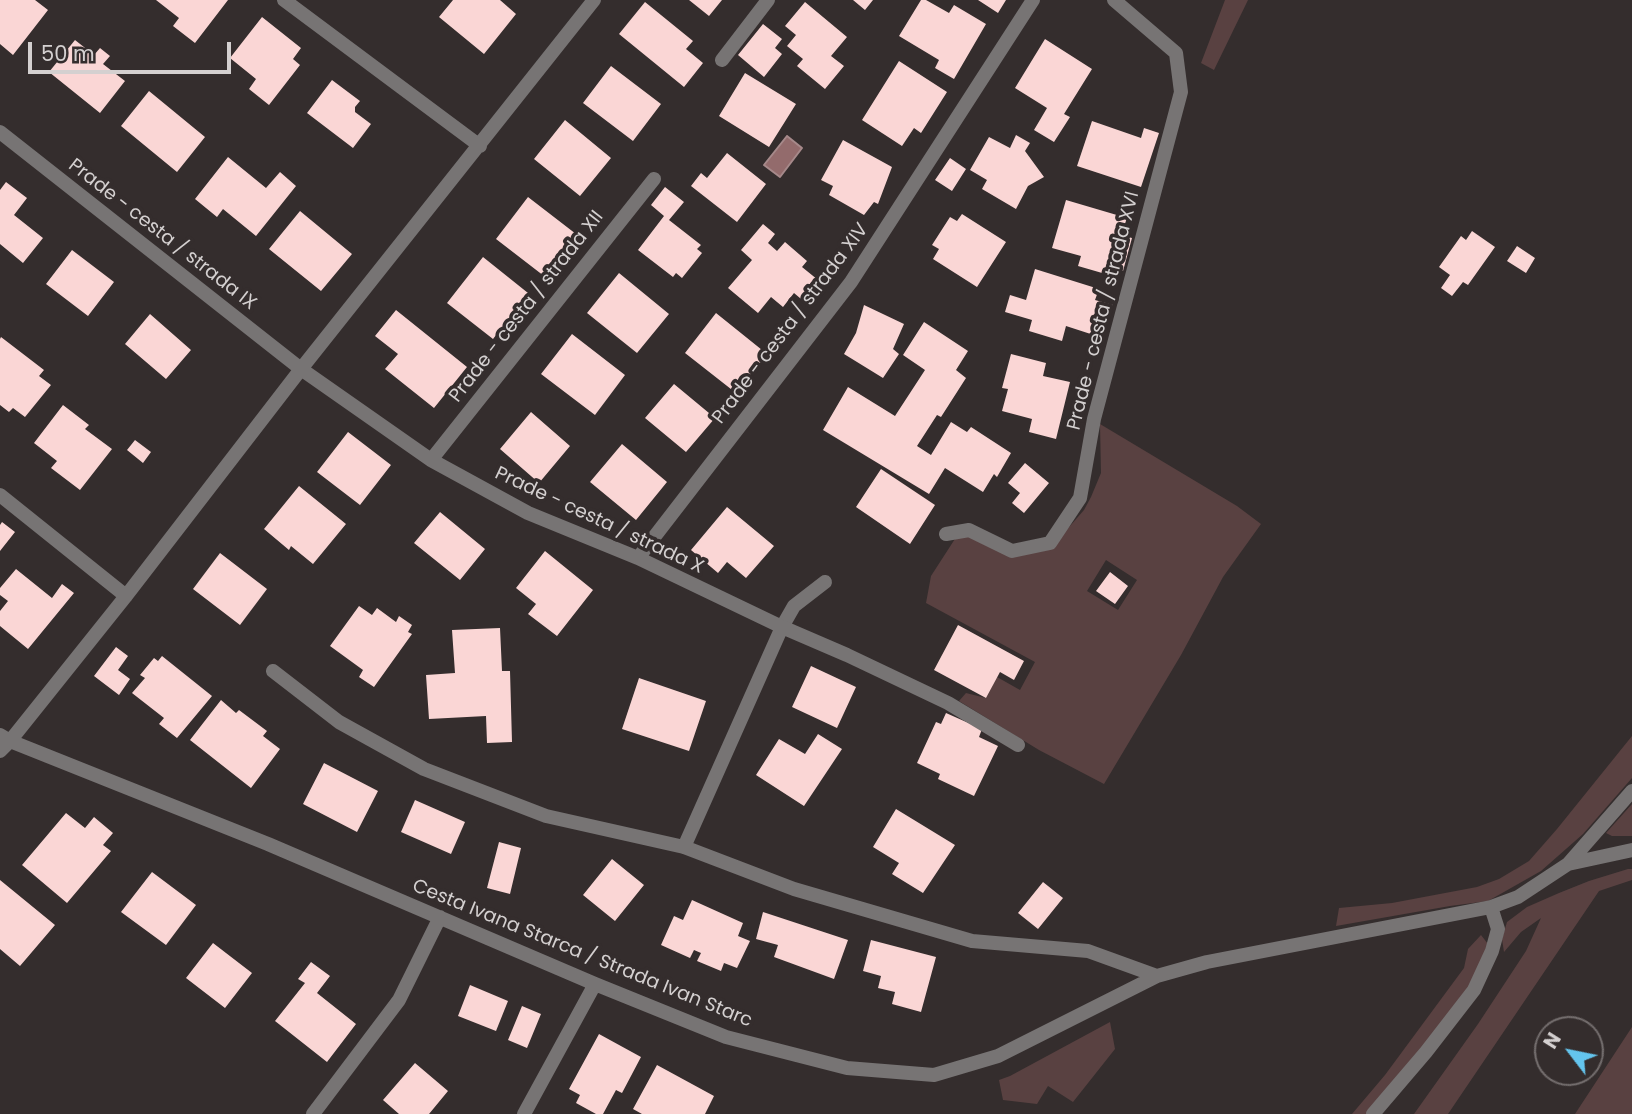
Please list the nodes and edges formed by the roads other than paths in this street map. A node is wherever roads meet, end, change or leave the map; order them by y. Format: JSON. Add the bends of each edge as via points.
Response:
{"nodes":[{"id":1,"x":284,"y":0,"type":"edge"},
{"id":2,"x":594,"y":0,"type":"edge"},
{"id":3,"x":768,"y":0,"type":"edge"},
{"id":4,"x":1033,"y":0,"type":"edge"},
{"id":5,"x":1114,"y":0,"type":"edge"},
{"id":6,"x":722,"y":60,"type":"dead end"},
{"id":7,"x":0,"y":132,"type":"edge"},
{"id":8,"x":480,"y":146,"type":"junction"},
{"id":9,"x":653,"y":179,"type":"dead end"},
{"id":10,"x":300,"y":369,"type":"junction"},
{"id":11,"x":431,"y":460,"type":"junction"},
{"id":12,"x":0,"y":495,"type":"edge"},
{"id":13,"x":946,"y":534,"type":"dead end"},
{"id":14,"x":638,"y":558,"type":"junction"},
{"id":15,"x":825,"y":582,"type":"dead end"},
{"id":16,"x":126,"y":596,"type":"junction"},
{"id":17,"x":782,"y":627,"type":"junction"},
{"id":18,"x":274,"y":671,"type":"dead end"},
{"id":19,"x":3,"y":742,"type":"edge"},
{"id":20,"x":1018,"y":745,"type":"dead end"},
{"id":21,"x":1632,"y":791,"type":"edge"},
{"id":22,"x":684,"y":848,"type":"junction"},
{"id":23,"x":1632,"y":850,"type":"edge"},
{"id":24,"x":1568,"y":864,"type":"junction"},
{"id":25,"x":1491,"y":906,"type":"junction"},
{"id":26,"x":440,"y":917,"type":"junction"},
{"id":27,"x":1157,"y":976,"type":"junction"},
{"id":28,"x":595,"y":984,"type":"junction"},
{"id":29,"x":313,"y":1114,"type":"edge"},
{"id":30,"x":524,"y":1114,"type":"edge"},
{"id":31,"x":1373,"y":1114,"type":"edge"}],
"edges":[{"from":1,"to":8,"type":"street"},
{"from":2,"to":8,"type":"street"},
{"from":3,"to":6,"type":"street"},
{"from":4,"to":14,"type":"street","name":"Prade - cesta / strada XIV","via":[[851,282]]},
{"from":5,"to":13,"type":"street","name":"Prade - cesta / strada XVI","via":[[1176,53],[1181,92],[1094,419],[1080,498],[1050,543],[1012,551],[969,530]]},
{"from":7,"to":10,"type":"street","name":"Prade - cesta / strada IX"},
{"from":8,"to":10,"type":"street"},
{"from":9,"to":11,"type":"street","name":"Prade - cesta / strada XII"},
{"from":10,"to":11,"type":"street","name":"Prade - cesta / strada X"},
{"from":10,"to":16,"type":"street"},
{"from":11,"to":14,"type":"street","name":"Prade - cesta / strada X","via":[[528,513]]},
{"from":12,"to":16,"type":"street"},
{"from":14,"to":17,"type":"street","name":"Prade - cesta / strada X"},
{"from":15,"to":17,"type":"street","via":[[794,606]]},
{"from":16,"to":19,"type":"street"},
{"from":17,"to":20,"type":"street","name":"Prade - cesta / strada X","via":[[948,703]]},
{"from":17,"to":22,"type":"street"},
{"from":18,"to":22,"type":"street","via":[[338,722],[424,769],[546,816]]},
{"from":19,"to":26,"type":"street","name":"Cesta Ivana Starca / Strada Ivan Starc","via":[[268,844]]},
{"from":21,"to":24,"type":"street"},
{"from":22,"to":27,"type":"street","via":[[793,889],[972,941],[1087,951]]},
{"from":23,"to":24,"type":"street"},
{"from":24,"to":25,"type":"street","name":"Cesta Ivana Starca / Strada Ivan Starc","via":[[1518,897]]},
{"from":25,"to":27,"type":"street","name":"Cesta Ivana Starca / Strada Ivan Starc"},
{"from":25,"to":31,"type":"street","via":[[1497,929],[1474,990]]},
{"from":26,"to":28,"type":"street","name":"Cesta Ivana Starca / Strada Ivan Starc"},
{"from":26,"to":29,"type":"street","via":[[399,1000]]},
{"from":27,"to":28,"type":"street","name":"Cesta Ivana Starca / Strada Ivan Starc","via":[[998,1056],[934,1076],[847,1068],[726,1037]]},
{"from":28,"to":30,"type":"street"}]}
